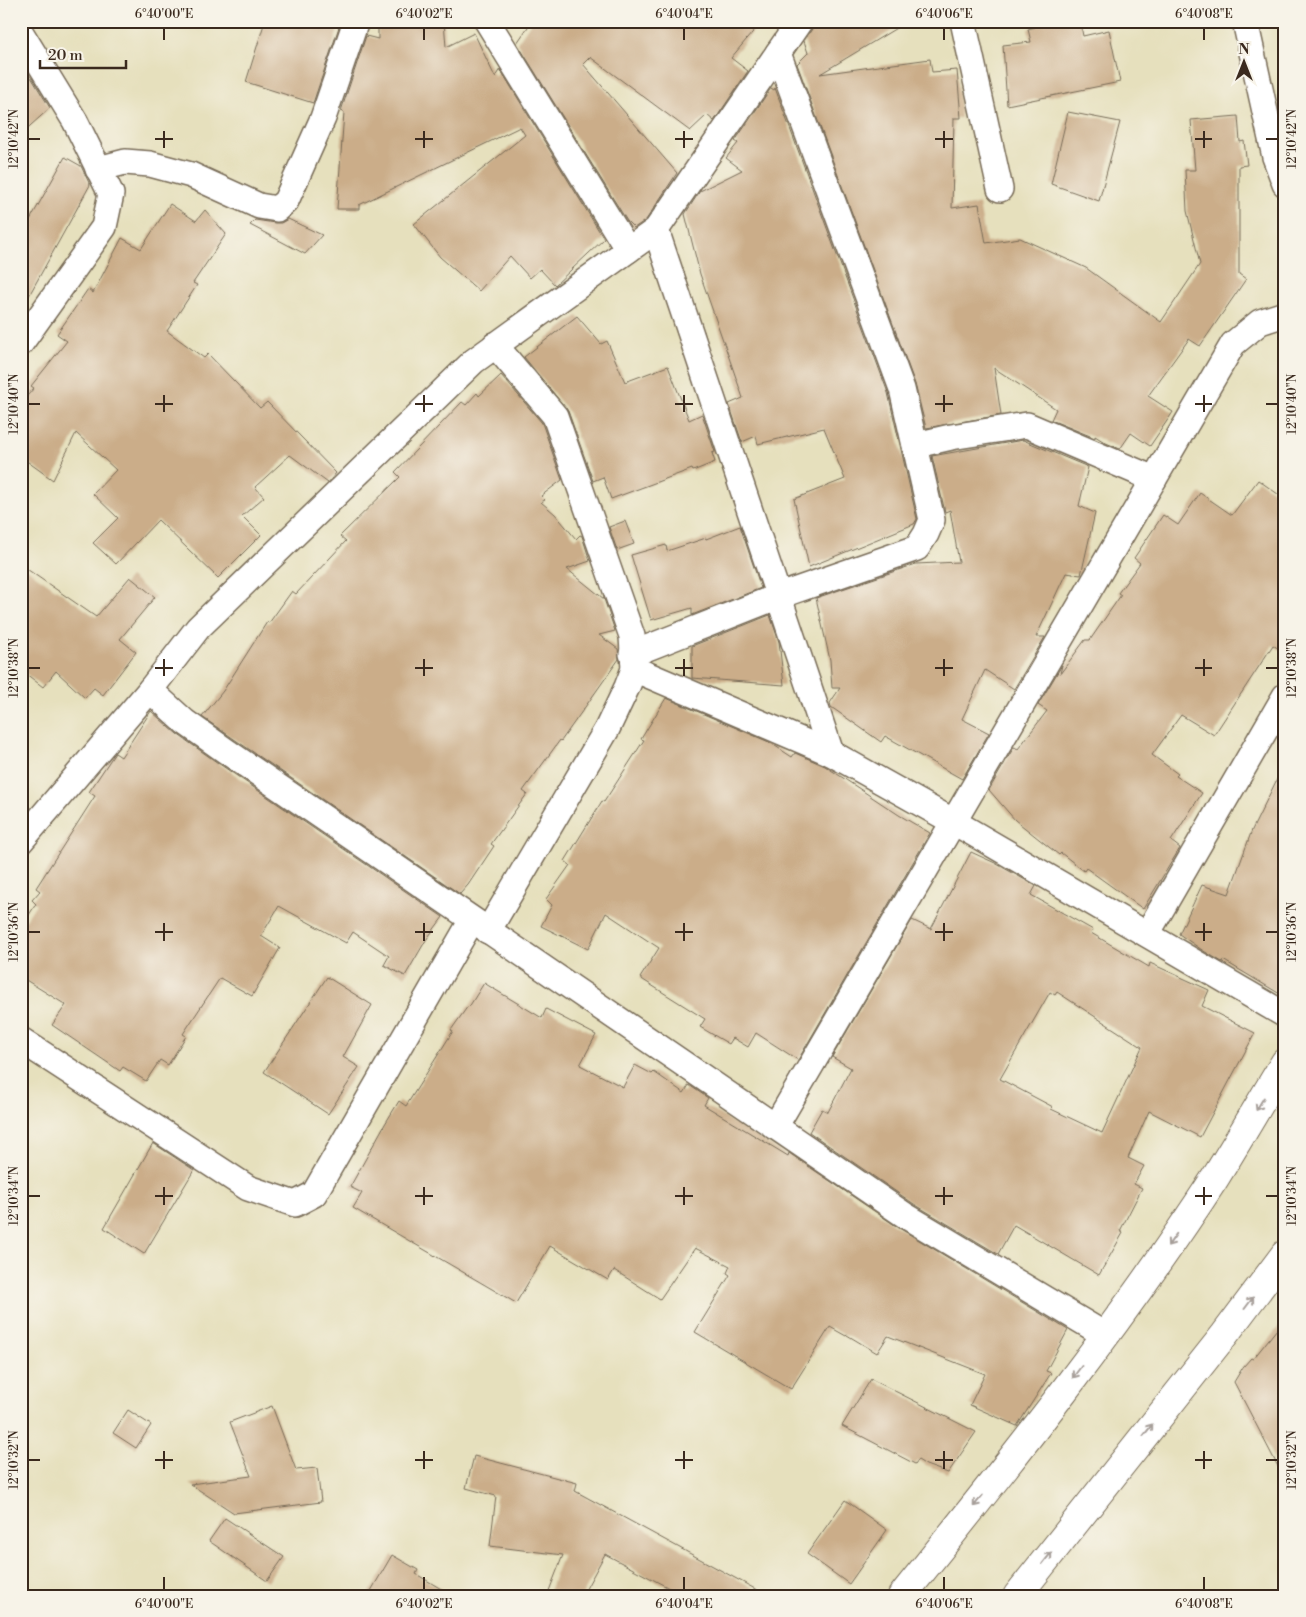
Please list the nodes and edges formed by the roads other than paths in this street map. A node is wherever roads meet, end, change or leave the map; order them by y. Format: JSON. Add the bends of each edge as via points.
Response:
{"nodes":[{"id":1,"x":356,"y":21,"type":"edge"},
{"id":2,"x":487,"y":21,"type":"edge"},
{"id":3,"x":800,"y":21,"type":"edge"},
{"id":4,"x":963,"y":21,"type":"edge"},
{"id":5,"x":1245,"y":21,"type":"edge"},
{"id":6,"x":21,"y":33,"type":"edge"},
{"id":7,"x":778,"y":53,"type":"junction"},
{"id":8,"x":98,"y":168,"type":"junction"},
{"id":9,"x":1285,"y":184,"type":"edge"},
{"id":10,"x":1000,"y":190,"type":"dead end"},
{"id":11,"x":656,"y":230,"type":"junction"},
{"id":12,"x":628,"y":250,"type":"junction"},
{"id":13,"x":1285,"y":314,"type":"edge"},
{"id":14,"x":21,"y":343,"type":"edge"},
{"id":15,"x":495,"y":345,"type":"junction"},
{"id":16,"x":916,"y":445,"type":"junction"},
{"id":17,"x":1154,"y":478,"type":"junction"},
{"id":18,"x":778,"y":596,"type":"junction"},
{"id":19,"x":633,"y":661,"type":"junction"},
{"id":20,"x":150,"y":690,"type":"junction"},
{"id":21,"x":1285,"y":696,"type":"edge"},
{"id":22,"x":831,"y":753,"type":"junction"},
{"id":23,"x":954,"y":822,"type":"junction"},
{"id":24,"x":21,"y":840,"type":"edge"},
{"id":25,"x":480,"y":926,"type":"junction"},
{"id":26,"x":1147,"y":934,"type":"junction"},
{"id":27,"x":1285,"y":1015,"type":"edge"},
{"id":28,"x":21,"y":1040,"type":"edge"},
{"id":29,"x":1285,"y":1062,"type":"edge"},
{"id":30,"x":775,"y":1127,"type":"junction"},
{"id":31,"x":1285,"y":1254,"type":"edge"},
{"id":32,"x":1105,"y":1335,"type":"junction"},
{"id":33,"x":902,"y":1596,"type":"edge"},
{"id":34,"x":1017,"y":1596,"type":"edge"}],
"edges":[{"from":1,"to":8,"type":"street","via":[[323,118],[286,201],[277,209],[259,206],[190,175],[150,164],[126,162]]},
{"from":2,"to":12,"type":"street"},
{"from":3,"to":7,"type":"street"},
{"from":4,"to":10,"type":"street"},
{"from":5,"to":9,"type":"street","via":[[1275,157]]},
{"from":6,"to":8,"type":"street"},
{"from":7,"to":11,"type":"street"},
{"from":7,"to":16,"type":"street","via":[[902,389]]},
{"from":8,"to":14,"type":"street","via":[[111,194],[104,226]]},
{"from":11,"to":12,"type":"street"},
{"from":11,"to":18,"type":"street"},
{"from":12,"to":15,"type":"street"},
{"from":13,"to":17,"type":"street","via":[[1260,322],[1233,344]]},
{"from":15,"to":19,"type":"street","via":[[555,416],[632,636]]},
{"from":15,"to":20,"type":"street","via":[[474,361],[198,628]]},
{"from":16,"to":17,"type":"street","via":[[1027,425]]},
{"from":16,"to":18,"type":"street","via":[[932,520],[916,548]]},
{"from":17,"to":23,"type":"street"},
{"from":18,"to":19,"type":"street"},
{"from":18,"to":22,"type":"street"},
{"from":19,"to":22,"type":"street"},
{"from":19,"to":25,"type":"street","via":[[627,687],[607,729]]},
{"from":20,"to":24,"type":"street"},
{"from":20,"to":25,"type":"street","via":[[212,742]]},
{"from":21,"to":26,"type":"street"},
{"from":22,"to":23,"type":"street"},
{"from":23,"to":26,"type":"street"},
{"from":23,"to":30,"type":"street"},
{"from":25,"to":28,"type":"street","via":[[314,1194],[295,1204],[248,1188]]},
{"from":25,"to":30,"type":"street"},
{"from":26,"to":27,"type":"street"},
{"from":29,"to":32,"type":"street","one_way":true,"via":[[1215,1178]]},
{"from":30,"to":32,"type":"street","via":[[906,1216]]},
{"from":34,"to":31,"type":"street","one_way":true},
{"from":32,"to":33,"type":"street","one_way":true,"via":[[1015,1456]]}]}
